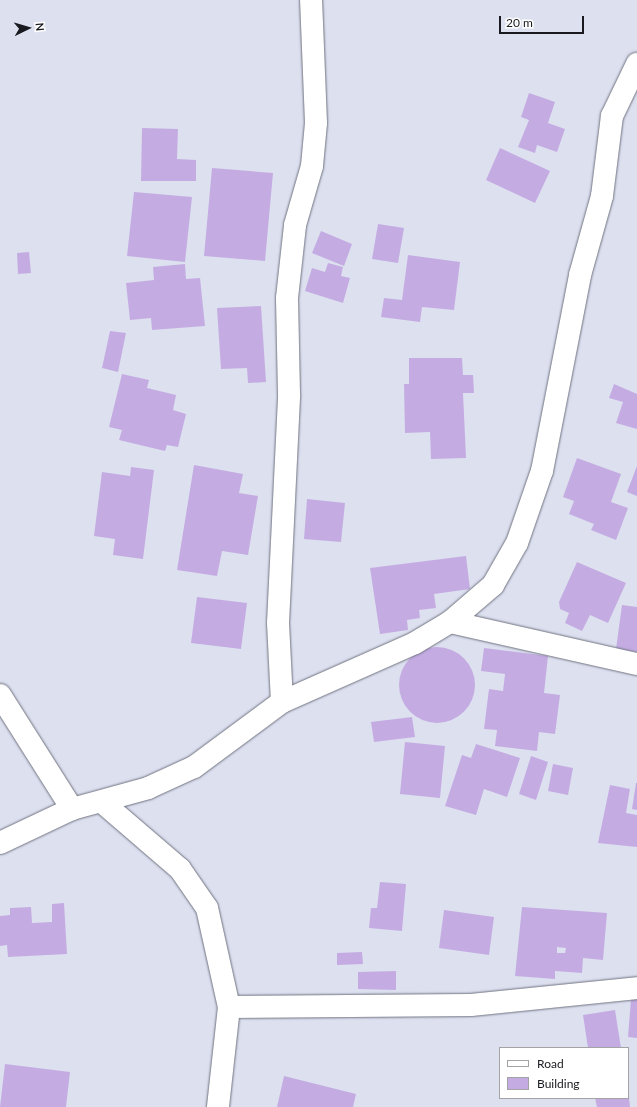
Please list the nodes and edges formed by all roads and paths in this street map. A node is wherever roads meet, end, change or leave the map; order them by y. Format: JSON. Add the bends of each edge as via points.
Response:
{"nodes":[{"id":1,"x":311,"y":0,"type":"edge"},
{"id":2,"x":637,"y":64,"type":"edge"},
{"id":3,"x":450,"y":622,"type":"junction"},
{"id":4,"x":637,"y":664,"type":"edge"},
{"id":5,"x":0,"y":695,"type":"edge"},
{"id":6,"x":282,"y":702,"type":"junction"},
{"id":7,"x":102,"y":802,"type":"junction"},
{"id":8,"x":72,"y":809,"type":"junction"},
{"id":9,"x":0,"y":843,"type":"edge"},
{"id":10,"x":637,"y":988,"type":"edge"},
{"id":11,"x":229,"y":1007,"type":"junction"},
{"id":12,"x":218,"y":1107,"type":"edge"}],
"edges":[{"from":1,"to":6,"type":"street","via":[[316,123],[312,166],[295,225],[287,298],[289,394],[278,623]]},
{"from":2,"to":3,"type":"street","via":[[612,116],[602,196],[580,275],[539,478],[517,543],[493,584]]},
{"from":3,"to":4,"type":"street"},
{"from":3,"to":6,"type":"street","via":[[396,652]]},
{"from":5,"to":8,"type":"street"},
{"from":6,"to":7,"type":"street","via":[[194,767],[148,788]]},
{"from":7,"to":8,"type":"street"},
{"from":7,"to":11,"type":"street","via":[[180,869],[207,908]]},
{"from":8,"to":9,"type":"street"},
{"from":10,"to":11,"type":"street","via":[[471,1005]]},
{"from":11,"to":12,"type":"street"}]}
